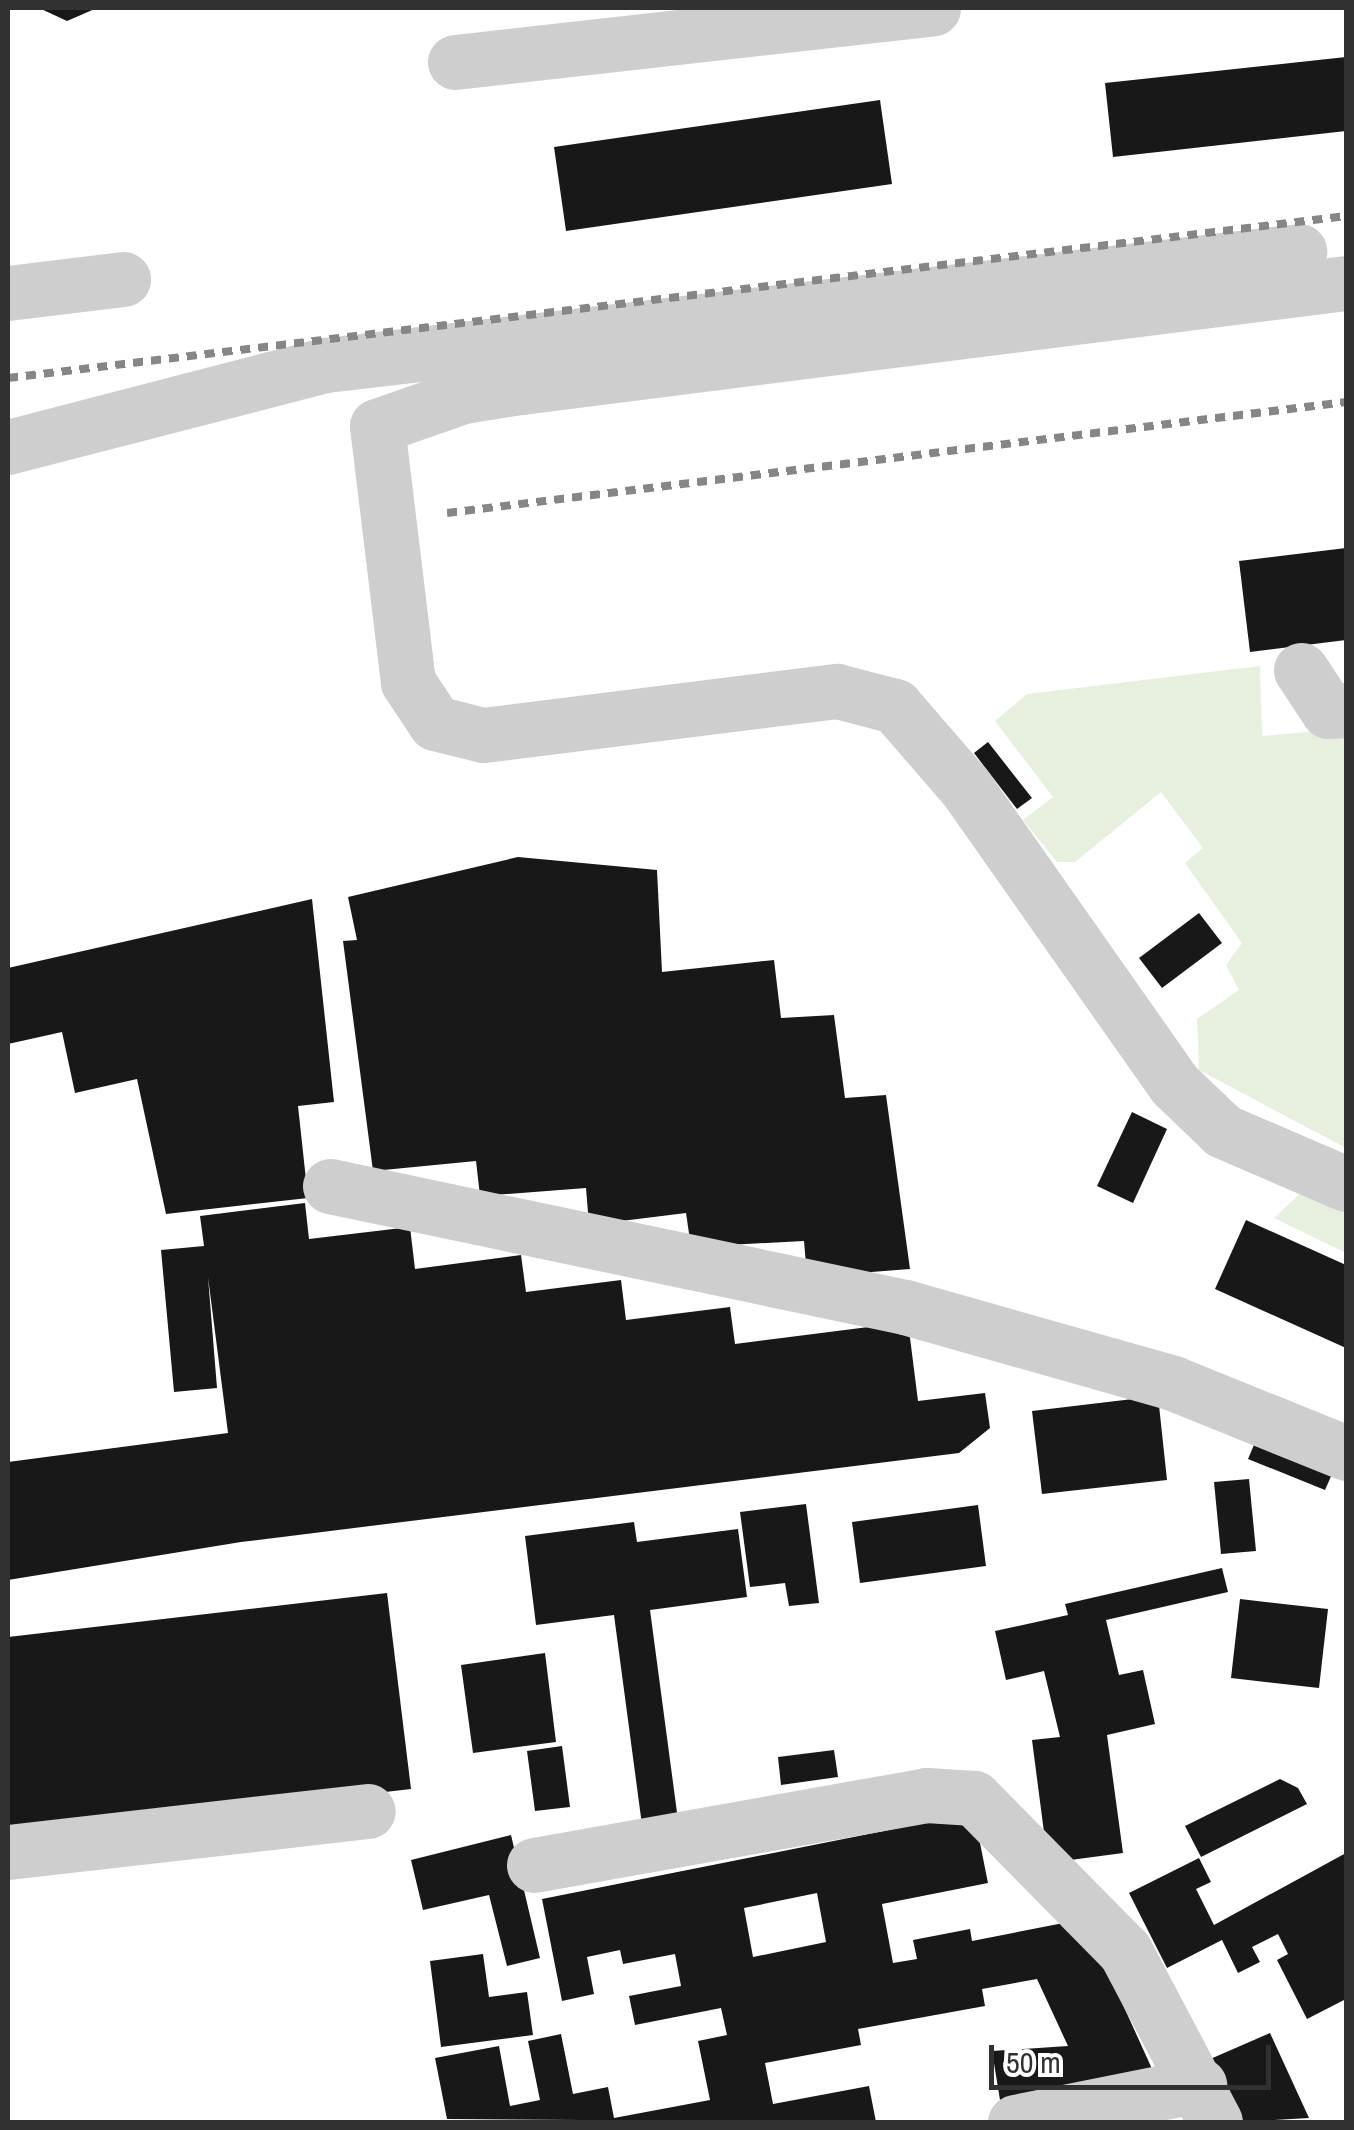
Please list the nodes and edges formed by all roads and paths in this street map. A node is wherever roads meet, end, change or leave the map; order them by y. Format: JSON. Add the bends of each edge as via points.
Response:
{"nodes":[{"id":1,"x":932,"y":8,"type":"edge"},
{"id":2,"x":455,"y":62,"type":"dead end"},
{"id":3,"x":1346,"y":245,"type":"edge"},
{"id":4,"x":123,"y":280,"type":"dead end"},
{"id":5,"x":1346,"y":283,"type":"edge"},
{"id":6,"x":8,"y":294,"type":"edge"},
{"id":7,"x":8,"y":447,"type":"edge"},
{"id":8,"x":1301,"y":670,"type":"dead end"},
{"id":9,"x":1346,"y":710,"type":"edge"},
{"id":10,"x":1346,"y":1184,"type":"edge"},
{"id":11,"x":330,"y":1186,"type":"dead end"},
{"id":12,"x":1346,"y":1453,"type":"edge"},
{"id":13,"x":368,"y":1811,"type":"dead end"},
{"id":14,"x":8,"y":1852,"type":"edge"},
{"id":15,"x":534,"y":1865,"type":"dead end"},
{"id":16,"x":1207,"y":2104,"type":"edge"},
{"id":17,"x":1015,"y":2122,"type":"edge"}],
"edges":[{"from":1,"to":2,"type":"street"},
{"from":3,"to":7,"type":"street","via":[[326,365]]},
{"from":4,"to":6,"type":"street"},
{"from":5,"to":10,"type":"street","via":[[520,387],[463,396],[377,426],[408,682],[435,723],[484,735],[837,691],[895,706],[966,788],[1175,1086],[1223,1130]]},
{"from":8,"to":9,"type":"street","via":[[1328,711]]},
{"from":11,"to":12,"type":"street","via":[[905,1308],[1173,1382]]},
{"from":13,"to":14,"type":"street"},
{"from":15,"to":16,"type":"street","via":[[926,1795],[974,1798],[1125,1951]]},
{"from":16,"to":17,"type":"street"}]}
